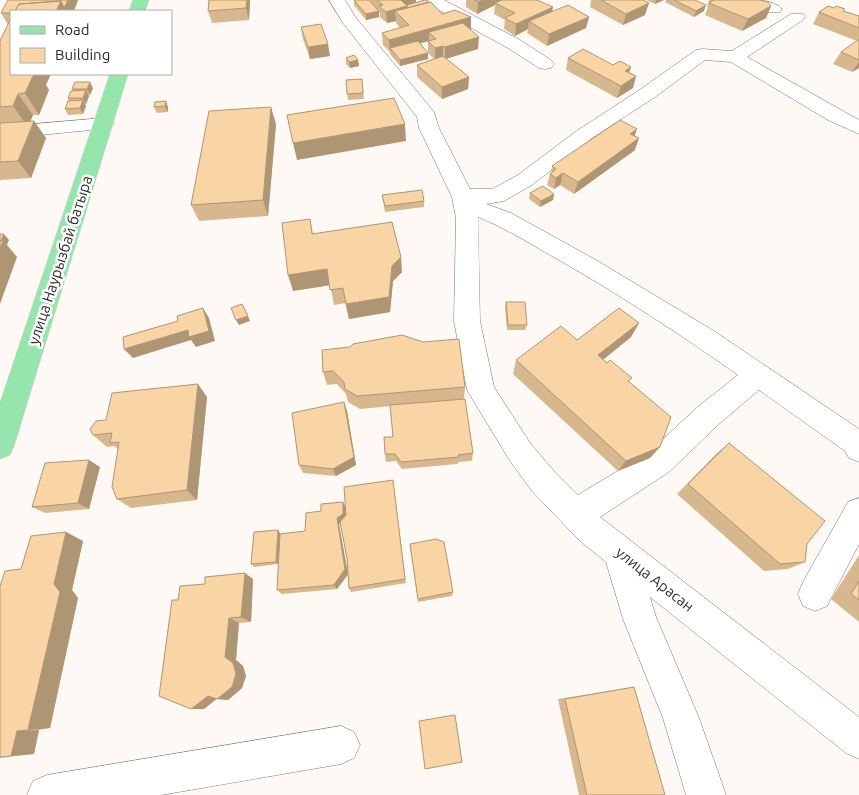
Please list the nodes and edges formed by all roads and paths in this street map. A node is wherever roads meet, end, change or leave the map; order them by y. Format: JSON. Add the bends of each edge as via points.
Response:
{"nodes":[{"id":1,"x":337,"y":0,"type":"edge"},
{"id":2,"x":432,"y":0,"type":"edge"},
{"id":3,"x":753,"y":0,"type":"edge"},
{"id":4,"x":774,"y":9,"type":"dead end"},
{"id":5,"x":797,"y":17,"type":"dead end"},
{"id":6,"x":735,"y":57,"type":"junction"},
{"id":7,"x":545,"y":64,"type":"dead end"},
{"id":8,"x":119,"y":75,"type":"edge"},
{"id":9,"x":104,"y":124,"type":"junction"},
{"id":10,"x":859,"y":128,"type":"edge"},
{"id":11,"x":0,"y":133,"type":"edge"},
{"id":12,"x":463,"y":201,"type":"junction"},
{"id":13,"x":758,"y":374,"type":"junction"},
{"id":14,"x":3,"y":431,"type":"edge"},
{"id":15,"x":859,"y":449,"type":"edge"},
{"id":16,"x":859,"y":513,"type":"edge"},
{"id":17,"x":576,"y":514,"type":"junction"},
{"id":18,"x":619,"y":551,"type":"junction"},
{"id":19,"x":815,"y":594,"type":"dead end"},
{"id":20,"x":859,"y":740,"type":"edge"},
{"id":21,"x":341,"y":745,"type":"dead end"},
{"id":22,"x":47,"y":795,"type":"edge"},
{"id":23,"x":706,"y":795,"type":"edge"}],
"edges":[{"from":1,"to":12,"type":"street","via":[[349,20],[427,116]]},
{"from":2,"to":7,"type":"street"},
{"from":3,"to":4,"type":"street"},
{"from":5,"to":6,"type":"street"},
{"from":6,"to":10,"type":"street"},
{"from":6,"to":12,"type":"street","via":[[702,54],[585,134],[525,180],[496,196]]},
{"from":8,"to":9,"type":"main road","name":"улица Наурызбай батыра"},
{"from":9,"to":11,"type":"street"},
{"from":9,"to":14,"type":"main road","name":"улица Наурызбай батыра"},
{"from":12,"to":13,"type":"street","via":[[503,218],[588,266]]},
{"from":12,"to":17,"type":"street","name":"улица Арасан","via":[[467,218],[467,321],[481,390],[520,452]]},
{"from":13,"to":15,"type":"street","via":[[855,442]]},
{"from":13,"to":17,"type":"street","via":[[659,462]]},
{"from":16,"to":19,"type":"street"},
{"from":17,"to":18,"type":"street","name":"улица Арасан"},
{"from":18,"to":20,"type":"street","name":"улица Арасан"},
{"from":18,"to":23,"type":"street","via":[[640,619],[681,718]]},
{"from":21,"to":22,"type":"street"}]}
